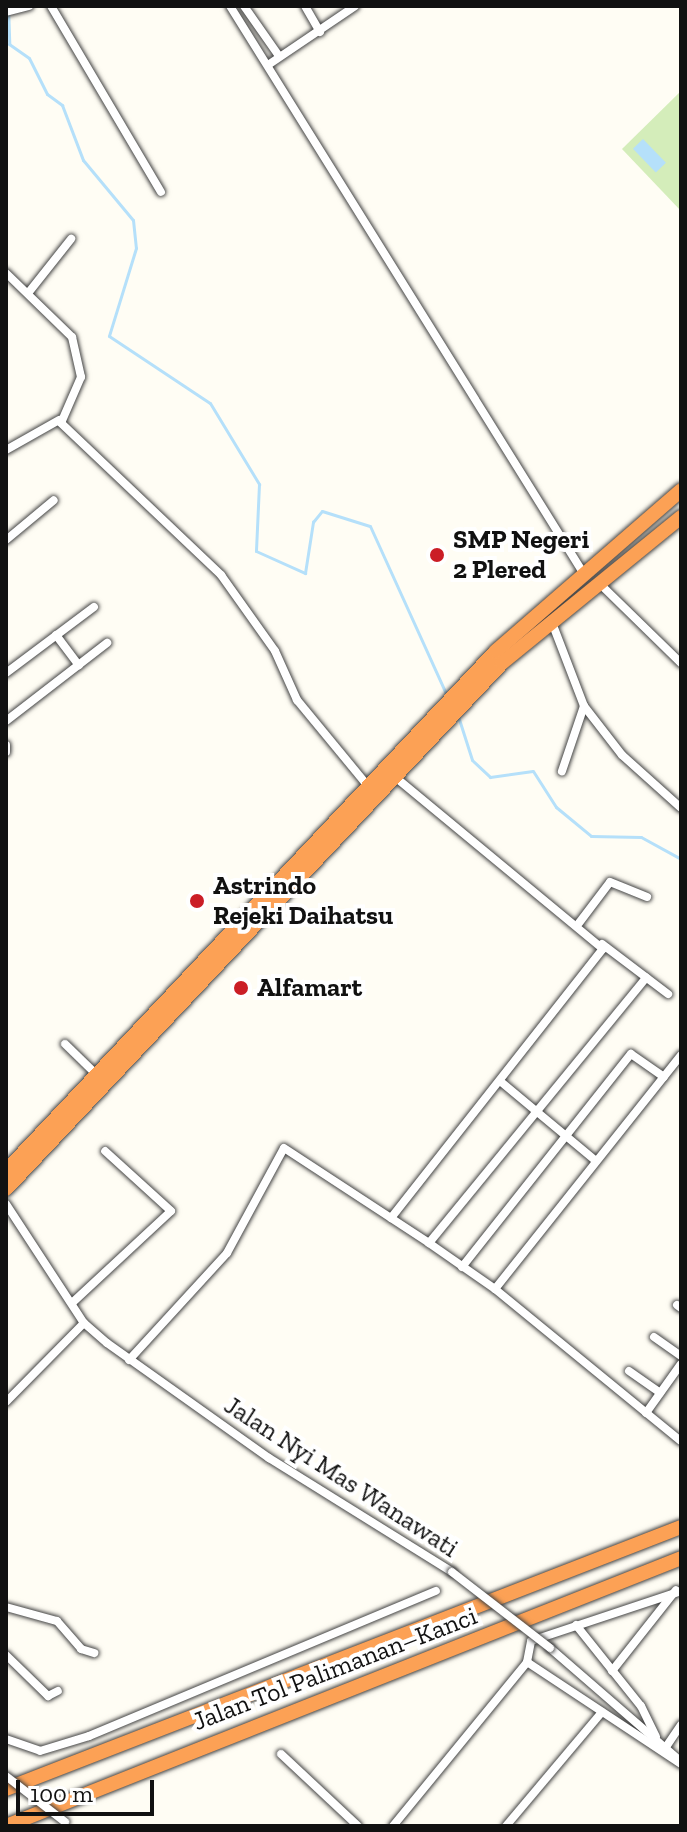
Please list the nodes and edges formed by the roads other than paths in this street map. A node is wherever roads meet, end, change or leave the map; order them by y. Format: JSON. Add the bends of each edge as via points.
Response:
{"nodes":[{"id":1,"x":29,"y":6,"type":"edge"},
{"id":2,"x":51,"y":6,"type":"edge"},
{"id":3,"x":230,"y":6,"type":"edge"},
{"id":4,"x":244,"y":6,"type":"edge"},
{"id":5,"x":305,"y":6,"type":"edge"},
{"id":6,"x":354,"y":6,"type":"edge"},
{"id":7,"x":10,"y":12,"type":"edge"},
{"id":8,"x":320,"y":32,"type":"junction"},
{"id":9,"x":279,"y":56,"type":"junction"},
{"id":10,"x":268,"y":65,"type":"junction"},
{"id":11,"x":161,"y":192,"type":"dead end"},
{"id":12,"x":71,"y":239,"type":"dead end"},
{"id":13,"x":6,"y":273,"type":"edge"},
{"id":14,"x":29,"y":292,"type":"junction"},
{"id":15,"x":59,"y":420,"type":"junction"},
{"id":16,"x":6,"y":450,"type":"edge"},
{"id":17,"x":681,"y":490,"type":"edge"},
{"id":18,"x":54,"y":500,"type":"dead end"},
{"id":19,"x":681,"y":517,"type":"edge"},
{"id":20,"x":6,"y":540,"type":"edge"},
{"id":21,"x":591,"y":578,"type":"junction"},
{"id":22,"x":94,"y":607,"type":"dead end"},
{"id":23,"x":551,"y":619,"type":"junction"},
{"id":24,"x":56,"y":635,"type":"junction"},
{"id":25,"x":107,"y":643,"type":"dead end"},
{"id":26,"x":681,"y":663,"type":"edge"},
{"id":27,"x":79,"y":665,"type":"junction"},
{"id":28,"x":6,"y":673,"type":"edge"},
{"id":29,"x":463,"y":696,"type":"junction"},
{"id":30,"x":584,"y":706,"type":"junction"},
{"id":31,"x":446,"y":714,"type":"junction"},
{"id":32,"x":6,"y":721,"type":"edge"},
{"id":33,"x":6,"y":745,"type":"edge"},
{"id":34,"x":6,"y":752,"type":"edge"},
{"id":35,"x":562,"y":771,"type":"dead end"},
{"id":36,"x":395,"y":777,"type":"junction"},
{"id":37,"x":368,"y":786,"type":"junction"},
{"id":38,"x":681,"y":808,"type":"edge"},
{"id":39,"x":647,"y":897,"type":"dead end"},
{"id":40,"x":579,"y":923,"type":"junction"},
{"id":41,"x":235,"y":940,"type":"junction"},
{"id":42,"x":602,"y":944,"type":"junction"},
{"id":43,"x":646,"y":978,"type":"junction"},
{"id":44,"x":668,"y":994,"type":"dead end"},
{"id":45,"x":65,"y":1044,"type":"dead end"},
{"id":46,"x":681,"y":1055,"type":"edge"},
{"id":47,"x":664,"y":1077,"type":"junction"},
{"id":48,"x":101,"y":1078,"type":"junction"},
{"id":49,"x":500,"y":1081,"type":"junction"},
{"id":50,"x":535,"y":1111,"type":"junction"},
{"id":51,"x":566,"y":1136,"type":"junction"},
{"id":52,"x":105,"y":1151,"type":"dead end"},
{"id":53,"x":596,"y":1161,"type":"junction"},
{"id":54,"x":6,"y":1171,"type":"edge"},
{"id":55,"x":6,"y":1189,"type":"edge"},
{"id":56,"x":6,"y":1204,"type":"edge"},
{"id":57,"x":391,"y":1218,"type":"junction"},
{"id":58,"x":429,"y":1243,"type":"junction"},
{"id":59,"x":462,"y":1267,"type":"junction"},
{"id":60,"x":495,"y":1289,"type":"junction"},
{"id":61,"x":72,"y":1303,"type":"junction"},
{"id":62,"x":84,"y":1323,"type":"junction"},
{"id":63,"x":654,"y":1337,"type":"dead end"},
{"id":64,"x":681,"y":1356,"type":"edge"},
{"id":65,"x":129,"y":1360,"type":"junction"},
{"id":66,"x":681,"y":1364,"type":"edge"},
{"id":67,"x":629,"y":1371,"type":"dead end"},
{"id":68,"x":660,"y":1393,"type":"junction"},
{"id":69,"x":6,"y":1402,"type":"edge"},
{"id":70,"x":646,"y":1413,"type":"junction"},
{"id":71,"x":680,"y":1438,"type":"edge"},
{"id":72,"x":681,"y":1527,"type":"edge"},
{"id":73,"x":681,"y":1558,"type":"edge"},
{"id":74,"x":679,"y":1590,"type":"edge"},
{"id":75,"x":436,"y":1591,"type":"dead end"},
{"id":76,"x":6,"y":1607,"type":"edge"},
{"id":77,"x":576,"y":1625,"type":"junction"},
{"id":78,"x":94,"y":1653,"type":"dead end"},
{"id":79,"x":6,"y":1655,"type":"edge"},
{"id":80,"x":527,"y":1662,"type":"junction"},
{"id":81,"x":612,"y":1671,"type":"junction"},
{"id":82,"x":58,"y":1691,"type":"dead end"},
{"id":83,"x":602,"y":1712,"type":"junction"},
{"id":84,"x":681,"y":1725,"type":"edge"},
{"id":85,"x":6,"y":1739,"type":"edge"},
{"id":86,"x":657,"y":1739,"type":"junction"},
{"id":87,"x":666,"y":1747,"type":"junction"},
{"id":88,"x":281,"y":1754,"type":"dead end"},
{"id":89,"x":681,"y":1763,"type":"edge"},
{"id":90,"x":6,"y":1776,"type":"edge"},
{"id":91,"x":6,"y":1789,"type":"edge"},
{"id":92,"x":68,"y":1824,"type":"edge"},
{"id":93,"x":6,"y":1826,"type":"edge"},
{"id":94,"x":358,"y":1826,"type":"edge"},
{"id":95,"x":393,"y":1826,"type":"edge"},
{"id":96,"x":506,"y":1826,"type":"edge"}],
"edges":[{"from":1,"to":7,"type":"street"},
{"from":2,"to":11,"type":"street"},
{"from":3,"to":10,"type":"street"},
{"from":4,"to":9,"type":"street"},
{"from":5,"to":8,"type":"street"},
{"from":6,"to":8,"type":"street"},
{"from":8,"to":9,"type":"street"},
{"from":9,"to":10,"type":"street"},
{"from":10,"to":21,"type":"street"},
{"from":12,"to":14,"type":"street"},
{"from":13,"to":14,"type":"street"},
{"from":14,"to":15,"type":"street","via":[[65,326],[81,367]]},
{"from":15,"to":16,"type":"street"},
{"from":15,"to":37,"type":"street","via":[[221,575],[275,651],[305,712]]},
{"from":17,"to":21,"type":"highway"},
{"from":18,"to":20,"type":"street"},
{"from":19,"to":21,"type":"highway"},
{"from":21,"to":23,"type":"highway"},
{"from":21,"to":26,"type":"street"},
{"from":21,"to":29,"type":"highway"},
{"from":22,"to":24,"type":"street"},
{"from":23,"to":29,"type":"highway"},
{"from":23,"to":30,"type":"street"},
{"from":24,"to":27,"type":"street"},
{"from":24,"to":28,"type":"street"},
{"from":25,"to":27,"type":"street"},
{"from":27,"to":32,"type":"street"},
{"from":29,"to":31,"type":"highway"},
{"from":30,"to":35,"type":"street"},
{"from":30,"to":38,"type":"street","via":[[622,755]]},
{"from":31,"to":36,"type":"highway"},
{"from":31,"to":37,"type":"highway"},
{"from":33,"to":34,"type":"street"},
{"from":36,"to":40,"type":"street"},
{"from":36,"to":41,"type":"highway"},
{"from":37,"to":41,"type":"highway"},
{"from":39,"to":40,"type":"street","via":[[610,882]]},
{"from":40,"to":42,"type":"street"},
{"from":41,"to":48,"type":"highway"},
{"from":41,"to":55,"type":"highway"},
{"from":42,"to":43,"type":"street"},
{"from":42,"to":49,"type":"street","via":[[600,959]]},
{"from":43,"to":44,"type":"street"},
{"from":43,"to":50,"type":"street"},
{"from":45,"to":48,"type":"street"},
{"from":46,"to":47,"type":"street"},
{"from":47,"to":51,"type":"street","via":[[631,1054]]},
{"from":47,"to":53,"type":"street"},
{"from":48,"to":54,"type":"highway"},
{"from":49,"to":50,"type":"street"},
{"from":49,"to":57,"type":"street"},
{"from":50,"to":51,"type":"street"},
{"from":50,"to":58,"type":"street"},
{"from":51,"to":53,"type":"street"},
{"from":51,"to":59,"type":"street"},
{"from":52,"to":61,"type":"street","via":[[171,1205],[166,1216]]},
{"from":53,"to":60,"type":"street"},
{"from":56,"to":61,"type":"street","name":"Jalan Nyi Mas Wanawati"},
{"from":57,"to":58,"type":"street"},
{"from":57,"to":65,"type":"street","via":[[284,1148],[227,1253]]},
{"from":58,"to":59,"type":"street"},
{"from":59,"to":60,"type":"street"},
{"from":60,"to":70,"type":"street"},
{"from":61,"to":62,"type":"street","name":"Jalan Nyi Mas Wanawati"},
{"from":62,"to":65,"type":"street","name":"Jalan Nyi Mas Wanawati"},
{"from":62,"to":69,"type":"street"},
{"from":63,"to":64,"type":"street"},
{"from":65,"to":86,"type":"street","name":"Jalan Nyi Mas Wanawati","bridge":true,"via":[[452,1572]]},
{"from":66,"to":68,"type":"street"},
{"from":67,"to":68,"type":"street"},
{"from":68,"to":70,"type":"street"},
{"from":70,"to":71,"type":"street"},
{"from":72,"to":91,"type":"highway","name":"Jalan Tol Palimanan–Kanci"},
{"from":73,"to":93,"type":"highway","name":"Jalan Tol Palimanan–Kanci"},
{"from":74,"to":77,"type":"street"},
{"from":74,"to":81,"type":"street"},
{"from":75,"to":85,"type":"street","via":[[89,1736],[40,1751]]},
{"from":76,"to":78,"type":"street","via":[[57,1621],[81,1649]]},
{"from":77,"to":80,"type":"street","via":[[531,1641]]},
{"from":77,"to":81,"type":"street"},
{"from":79,"to":82,"type":"street","via":[[48,1696]]},
{"from":80,"to":83,"type":"street"},
{"from":80,"to":95,"type":"street"},
{"from":81,"to":86,"type":"street"},
{"from":83,"to":89,"type":"street"},
{"from":83,"to":96,"type":"street"},
{"from":84,"to":87,"type":"street"},
{"from":86,"to":87,"type":"street","name":"Jalan Nyi Mas Wanawati"},
{"from":87,"to":89,"type":"street","name":"Jalan Nyi Mas Wanawati"},
{"from":88,"to":94,"type":"street"},
{"from":90,"to":92,"type":"street","bridge":true}]}
